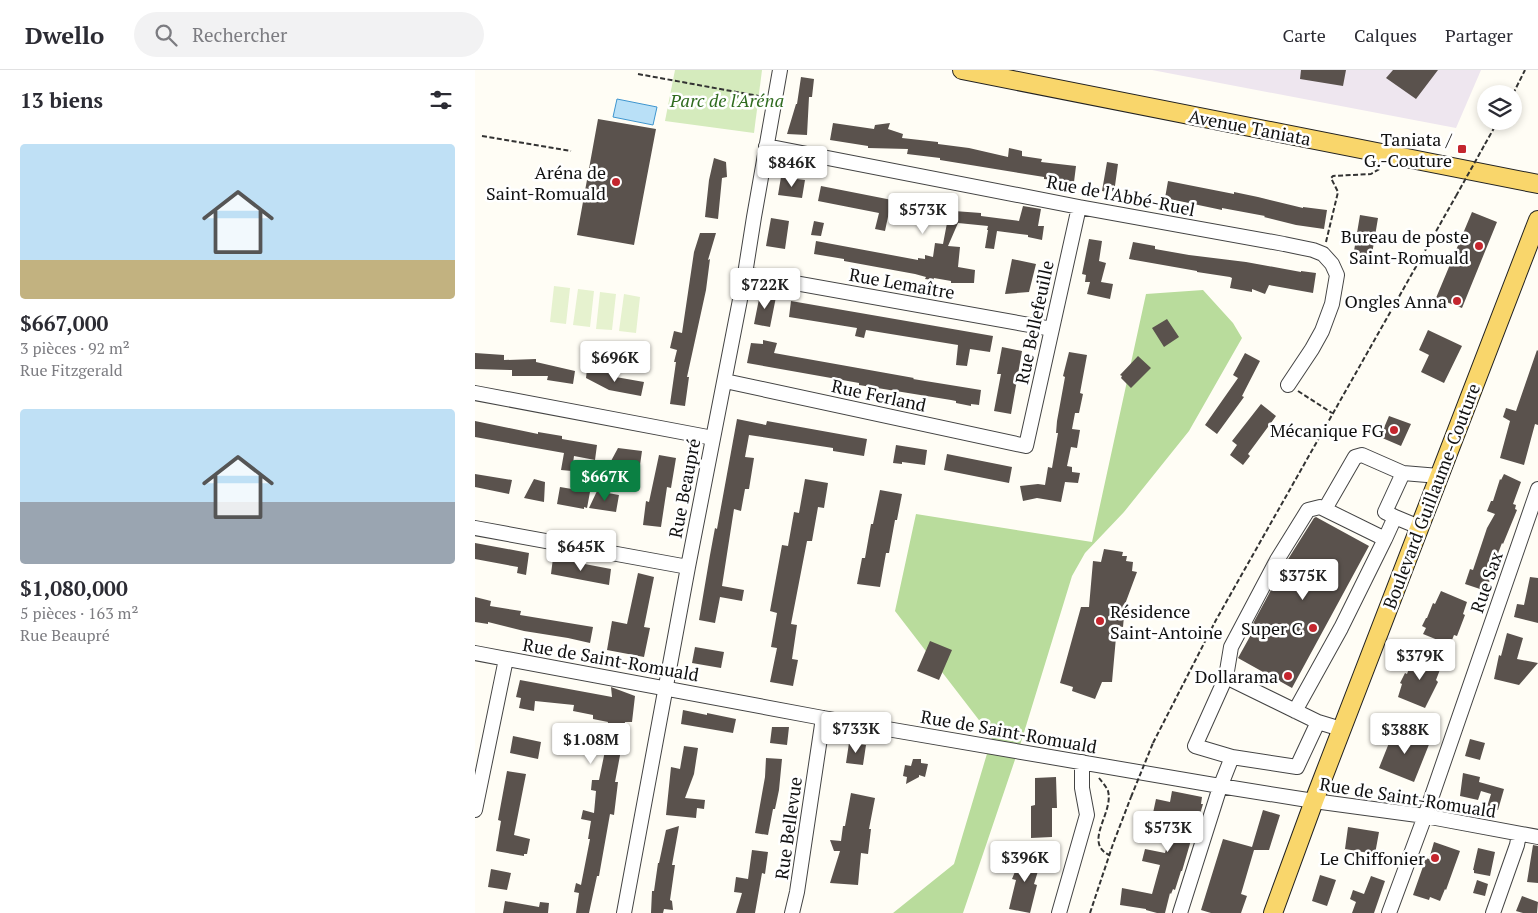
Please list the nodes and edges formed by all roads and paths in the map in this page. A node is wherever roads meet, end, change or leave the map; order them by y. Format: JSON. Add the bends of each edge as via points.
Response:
{"nodes":[{"id":1,"x":780,"y":70,"type":"edge"},
{"id":2,"x":962,"y":70,"type":"edge"},
{"id":3,"x":1525,"y":70,"type":"edge"},
{"id":4,"x":638,"y":74,"type":"dead end"},
{"id":5,"x":1518,"y":85,"type":"edge"},
{"id":6,"x":775,"y":99,"type":"junction"},
{"id":7,"x":1492,"y":130,"type":"edge"},
{"id":8,"x":483,"y":136,"type":"dead end"},
{"id":9,"x":766,"y":146,"type":"junction"},
{"id":10,"x":571,"y":151,"type":"dead end"},
{"id":11,"x":1399,"y":156,"type":"junction"},
{"id":12,"x":1538,"y":184,"type":"edge"},
{"id":13,"x":1079,"y":207,"type":"junction"},
{"id":14,"x":1538,"y":220,"type":"edge"},
{"id":15,"x":1323,"y":254,"type":"junction"},
{"id":16,"x":745,"y":274,"type":"junction"},
{"id":17,"x":1051,"y":329,"type":"junction"},
{"id":18,"x":725,"y":381,"type":"junction"},
{"id":19,"x":1288,"y":384,"type":"joint"},
{"id":20,"x":475,"y":393,"type":"edge"},
{"id":21,"x":1333,"y":413,"type":"junction"},
{"id":22,"x":713,"y":438,"type":"junction"},
{"id":23,"x":1026,"y":446,"type":"joint"},
{"id":24,"x":1403,"y":473,"type":"junction"},
{"id":25,"x":1439,"y":476,"type":"junction"},
{"id":26,"x":1538,"y":489,"type":"edge"},
{"id":27,"x":1325,"y":509,"type":"junction"},
{"id":28,"x":1395,"y":517,"type":"junction"},
{"id":29,"x":1419,"y":527,"type":"junction"},
{"id":30,"x":475,"y":528,"type":"edge"},
{"id":31,"x":1385,"y":538,"type":"junction"},
{"id":32,"x":688,"y":567,"type":"junction"},
{"id":33,"x":475,"y":653,"type":"edge"},
{"id":34,"x":505,"y":659,"type":"junction"},
{"id":35,"x":1226,"y":677,"type":"junction"},
{"id":36,"x":666,"y":688,"type":"junction"},
{"id":37,"x":1295,"y":711,"type":"junction"},
{"id":38,"x":823,"y":718,"type":"junction"},
{"id":39,"x":1318,"y":722,"type":"junction"},
{"id":40,"x":1341,"y":729,"type":"junction"},
{"id":41,"x":1232,"y":757,"type":"junction"},
{"id":42,"x":1085,"y":763,"type":"junction"},
{"id":43,"x":1220,"y":786,"type":"junction"},
{"id":44,"x":1314,"y":801,"type":"junction"},
{"id":45,"x":475,"y":810,"type":"edge"},
{"id":46,"x":1425,"y":816,"type":"junction"},
{"id":47,"x":1519,"y":834,"type":"junction"},
{"id":48,"x":1538,"y":837,"type":"edge"},
{"id":49,"x":1109,"y":855,"type":"junction"},
{"id":50,"x":624,"y":913,"type":"edge"},
{"id":51,"x":792,"y":913,"type":"edge"},
{"id":52,"x":1059,"y":913,"type":"edge"},
{"id":53,"x":1090,"y":913,"type":"edge"},
{"id":54,"x":1179,"y":913,"type":"edge"},
{"id":55,"x":1273,"y":913,"type":"edge"},
{"id":56,"x":1389,"y":913,"type":"edge"},
{"id":57,"x":1493,"y":913,"type":"edge"}],
"edges":[{"from":1,"to":6,"type":"street","name":"Rue Beaupré"},
{"from":2,"to":11,"type":"main road","name":"Avenue Taniata"},
{"from":3,"to":5,"type":"path"},
{"from":4,"to":6,"type":"path"},
{"from":6,"to":9,"type":"street","name":"Rue Beaupré"},
{"from":7,"to":21,"type":"path","bridge":true},
{"from":8,"to":10,"type":"path"},
{"from":9,"to":13,"type":"street","name":"Rue de l'Abbé-Ruel"},
{"from":9,"to":16,"type":"street","name":"Rue Beaupré"},
{"from":11,"to":12,"type":"main road","name":"Avenue Taniata"},
{"from":11,"to":15,"type":"path","via":[[1371,174],[1331,178],[1337,192]]},
{"from":13,"to":15,"type":"street","name":"Rue de l'Abbé-Ruel","via":[[1274,242]]},
{"from":13,"to":17,"type":"street","name":"Rue Bellefeuille"},
{"from":14,"to":25,"type":"main road","name":"Boulevard Guillaume-Couture"},
{"from":15,"to":19,"type":"street","via":[[1337,276],[1331,304],[1317,340]]},
{"from":16,"to":17,"type":"street","name":"Rue Lemaître"},
{"from":16,"to":18,"type":"street","name":"Rue Beaupré"},
{"from":17,"to":23,"type":"street","name":"Rue Bellefeuille"},
{"from":18,"to":22,"type":"street","name":"Rue Beaupré"},
{"from":18,"to":23,"type":"street","name":"Rue Ferland"},
{"from":19,"to":21,"type":"path"},
{"from":20,"to":22,"type":"street"},
{"from":21,"to":49,"type":"path","bridge":true,"via":[[1216,620],[1153,743]]},
{"from":22,"to":32,"type":"street","name":"Rue Beaupré"},
{"from":24,"to":25,"type":"street"},
{"from":24,"to":27,"type":"street","via":[[1362,455],[1355,458]]},
{"from":24,"to":28,"type":"street","via":[[1385,512]]},
{"from":25,"to":29,"type":"main road","name":"Boulevard Guillaume-Couture"},
{"from":26,"to":46,"type":"street","name":"Rue Sax"},
{"from":27,"to":31,"type":"street"},
{"from":27,"to":35,"type":"street","via":[[1308,510],[1277,560],[1231,647]]},
{"from":28,"to":29,"type":"street"},
{"from":28,"to":31,"type":"street"},
{"from":29,"to":40,"type":"main road","name":"Boulevard Guillaume-Couture"},
{"from":30,"to":32,"type":"street"},
{"from":31,"to":37,"type":"street","via":[[1341,628]]},
{"from":32,"to":36,"type":"street","name":"Rue Beaupré"},
{"from":33,"to":34,"type":"street","name":"Rue de Saint-Romuald"},
{"from":34,"to":36,"type":"street","name":"Rue de Saint-Romuald"},
{"from":34,"to":45,"type":"street"},
{"from":35,"to":37,"type":"street"},
{"from":35,"to":41,"type":"street","via":[[1195,746]]},
{"from":36,"to":38,"type":"street","name":"Rue de Saint-Romuald"},
{"from":36,"to":50,"type":"street","name":"Rue Beaupré"},
{"from":37,"to":39,"type":"street"},
{"from":38,"to":42,"type":"street","name":"Rue de Saint-Romuald"},
{"from":38,"to":51,"type":"street","name":"Rue Bellevue"},
{"from":39,"to":40,"type":"street"},
{"from":39,"to":41,"type":"street","via":[[1297,767]]},
{"from":40,"to":44,"type":"main road","name":"Boulevard Guillaume-Couture"},
{"from":41,"to":43,"type":"street"},
{"from":42,"to":43,"type":"street","name":"Rue de Saint-Romuald"},
{"from":42,"to":49,"type":"path","via":[[1107,789],[1108,807],[1097,840],[1100,849]]},
{"from":42,"to":52,"type":"street","via":[[1082,788],[1087,815]]},
{"from":43,"to":44,"type":"street","name":"Rue de Saint-Romuald"},
{"from":43,"to":54,"type":"street"},
{"from":44,"to":46,"type":"street","name":"Rue de Saint-Romuald"},
{"from":44,"to":55,"type":"main road","name":"Boulevard Guillaume-Couture"},
{"from":46,"to":47,"type":"street","name":"Rue de Saint-Romuald"},
{"from":46,"to":56,"type":"street","name":"Rue Sax"},
{"from":47,"to":48,"type":"street","name":"Rue de Saint-Romuald"},
{"from":47,"to":57,"type":"street"},
{"from":49,"to":53,"type":"path"}]}
